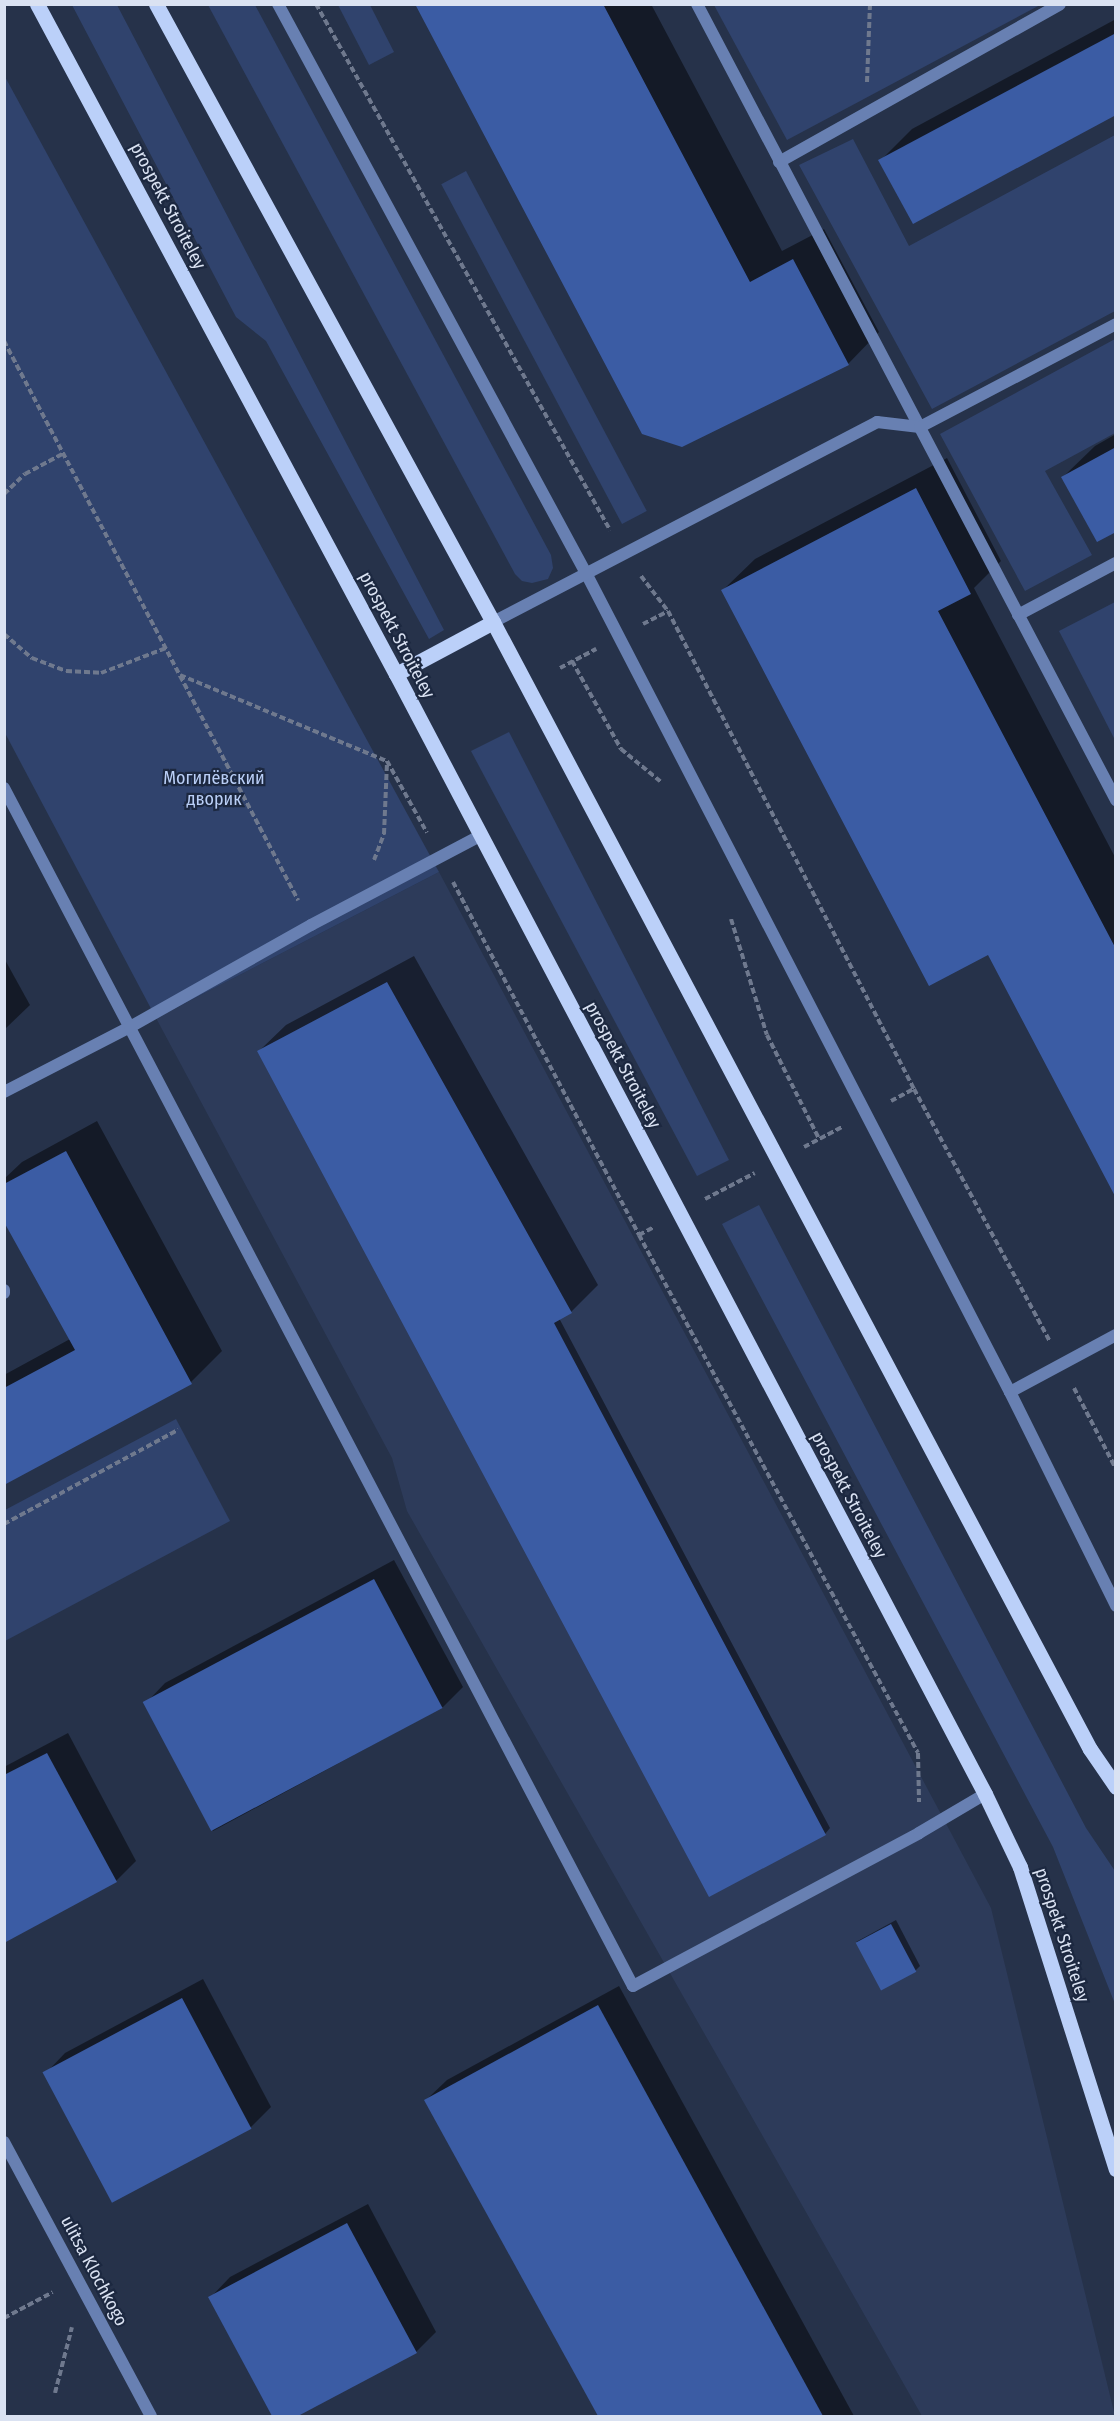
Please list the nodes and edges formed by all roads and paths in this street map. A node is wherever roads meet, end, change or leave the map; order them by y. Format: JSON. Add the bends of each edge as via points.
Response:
{"nodes":[{"id":1,"x":37,"y":4,"type":"edge"},
{"id":2,"x":156,"y":4,"type":"edge"},
{"id":3,"x":278,"y":4,"type":"edge"},
{"id":4,"x":316,"y":4,"type":"edge"},
{"id":5,"x":697,"y":4,"type":"edge"},
{"id":6,"x":870,"y":4,"type":"edge"},
{"id":7,"x":1060,"y":4,"type":"edge"},
{"id":8,"x":867,"y":113,"type":"junction"},
{"id":9,"x":779,"y":162,"type":"junction"},
{"id":10,"x":1116,"y":324,"type":"edge"},
{"id":11,"x":4,"y":341,"type":"edge"},
{"id":12,"x":920,"y":427,"type":"junction"},
{"id":13,"x":64,"y":453,"type":"junction"},
{"id":14,"x":4,"y":494,"type":"edge"},
{"id":15,"x":624,"y":555,"type":"junction"},
{"id":16,"x":1116,"y":563,"type":"edge"},
{"id":17,"x":587,"y":575,"type":"junction"},
{"id":18,"x":1018,"y":615,"type":"junction"},
{"id":19,"x":493,"y":622,"type":"junction"},
{"id":20,"x":4,"y":634,"type":"edge"},
{"id":21,"x":166,"y":648,"type":"junction"},
{"id":22,"x":572,"y":662,"type":"dead end"},
{"id":23,"x":396,"y":674,"type":"junction"},
{"id":24,"x":180,"y":675,"type":"junction"},
{"id":25,"x":387,"y":761,"type":"junction"},
{"id":26,"x":4,"y":788,"type":"edge"},
{"id":27,"x":667,"y":793,"type":"dead end"},
{"id":28,"x":1116,"y":800,"type":"edge"},
{"id":29,"x":480,"y":836,"type":"junction"},
{"id":30,"x":439,"y":856,"type":"junction"},
{"id":31,"x":358,"y":899,"type":"junction"},
{"id":32,"x":730,"y":915,"type":"dead end"},
{"id":33,"x":311,"y":925,"type":"junction"},
{"id":34,"x":130,"y":1027,"type":"junction"},
{"id":35,"x":4,"y":1092,"type":"edge"},
{"id":36,"x":819,"y":1139,"type":"dead end"},
{"id":37,"x":1116,"y":1335,"type":"edge"},
{"id":38,"x":1062,"y":1364,"type":"junction"},
{"id":39,"x":1010,"y":1392,"type":"junction"},
{"id":40,"x":178,"y":1430,"type":"dead end"},
{"id":41,"x":1116,"y":1469,"type":"edge"},
{"id":42,"x":4,"y":1524,"type":"edge"},
{"id":43,"x":1116,"y":1606,"type":"edge"},
{"id":44,"x":1116,"y":1787,"type":"edge"},
{"id":45,"x":985,"y":1794,"type":"junction"},
{"id":46,"x":919,"y":1833,"type":"junction"},
{"id":47,"x":4,"y":2142,"type":"edge"},
{"id":48,"x":1115,"y":2164,"type":"edge"},
{"id":49,"x":78,"y":2279,"type":"junction"},
{"id":50,"x":4,"y":2318,"type":"edge"},
{"id":51,"x":71,"y":2331,"type":"dead end"},
{"id":52,"x":56,"y":2393,"type":"dead end"},
{"id":53,"x":151,"y":2416,"type":"edge"}],
"edges":[{"from":1,"to":23,"type":"main road","name":"prospekt Stroiteley"},
{"from":2,"to":19,"type":"main road"},
{"from":3,"to":17,"type":"street"},
{"from":4,"to":15,"type":"path"},
{"from":5,"to":9,"type":"street"},
{"from":6,"to":8,"type":"path"},
{"from":7,"to":8,"type":"street"},
{"from":8,"to":9,"type":"street"},
{"from":9,"to":12,"type":"street"},
{"from":10,"to":12,"type":"street"},
{"from":11,"to":13,"type":"path"},
{"from":12,"to":15,"type":"street","via":[[877,422]]},
{"from":12,"to":18,"type":"street"},
{"from":13,"to":14,"type":"path","via":[[25,474]]},
{"from":13,"to":21,"type":"path"},
{"from":15,"to":17,"type":"street"},
{"from":15,"to":38,"type":"path","via":[[668,611],[914,1089]]},
{"from":16,"to":18,"type":"street"},
{"from":17,"to":19,"type":"street"},
{"from":17,"to":39,"type":"street"},
{"from":18,"to":28,"type":"street"},
{"from":19,"to":23,"type":"main road"},
{"from":19,"to":44,"type":"main road","via":[[1084,1738]]},
{"from":20,"to":21,"type":"path","via":[[32,658],[66,671],[102,673]]},
{"from":21,"to":24,"type":"path"},
{"from":22,"to":27,"type":"path","via":[[621,749],[662,782]]},
{"from":23,"to":29,"type":"main road","name":"prospekt Stroiteley"},
{"from":24,"to":25,"type":"path"},
{"from":24,"to":33,"type":"path"},
{"from":25,"to":30,"type":"path"},
{"from":25,"to":31,"type":"path","via":[[384,834]]},
{"from":26,"to":34,"type":"street"},
{"from":29,"to":30,"type":"street"},
{"from":29,"to":45,"type":"main road","name":"prospekt Stroiteley"},
{"from":30,"to":31,"type":"street"},
{"from":30,"to":46,"type":"path","via":[[918,1753]]},
{"from":31,"to":33,"type":"street"},
{"from":32,"to":36,"type":"path","via":[[767,1035]]},
{"from":33,"to":34,"type":"street"},
{"from":34,"to":35,"type":"street"},
{"from":34,"to":46,"type":"street","via":[[633,1986]]},
{"from":37,"to":38,"type":"street"},
{"from":38,"to":39,"type":"street"},
{"from":38,"to":41,"type":"path"},
{"from":39,"to":43,"type":"street"},
{"from":40,"to":42,"type":"path"},
{"from":45,"to":46,"type":"street"},
{"from":45,"to":48,"type":"main road","name":"prospekt Stroiteley","via":[[1020,1867]]},
{"from":47,"to":49,"type":"street","name":"ulitsa Klochkogo"},
{"from":49,"to":50,"type":"path"},
{"from":49,"to":53,"type":"street","name":"ulitsa Klochkogo"},
{"from":51,"to":52,"type":"path"}]}
